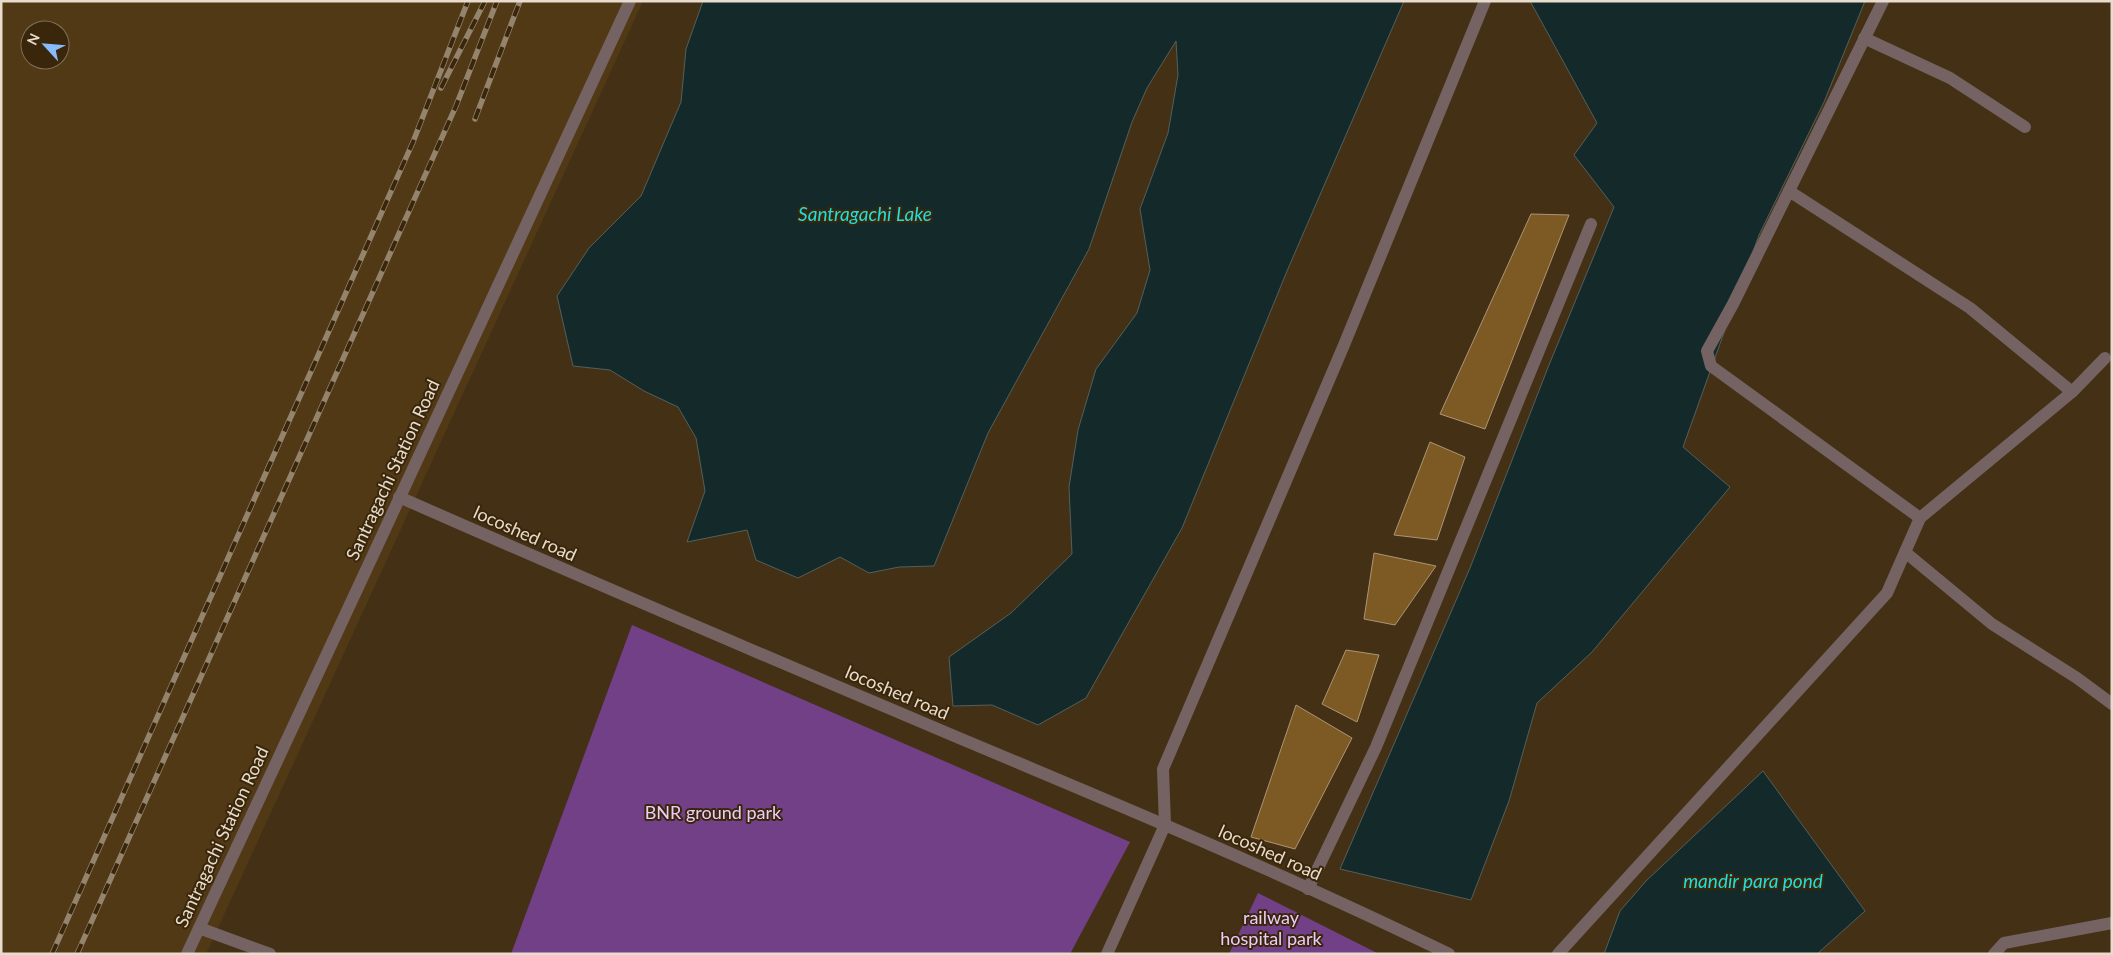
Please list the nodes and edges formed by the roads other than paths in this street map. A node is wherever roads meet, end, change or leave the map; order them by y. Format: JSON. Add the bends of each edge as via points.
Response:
{"nodes":[{"id":1,"x":630,"y":1,"type":"edge"},
{"id":2,"x":1485,"y":1,"type":"edge"},
{"id":3,"x":1884,"y":1,"type":"edge"},
{"id":4,"x":1864,"y":38,"type":"junction"},
{"id":5,"x":2025,"y":127,"type":"dead end"},
{"id":6,"x":1789,"y":191,"type":"junction"},
{"id":7,"x":1591,"y":224,"type":"dead end"},
{"id":8,"x":2105,"y":358,"type":"dead end"},
{"id":9,"x":2072,"y":392,"type":"junction"},
{"id":10,"x":399,"y":497,"type":"junction"},
{"id":11,"x":1920,"y":518,"type":"junction"},
{"id":12,"x":1905,"y":552,"type":"junction"},
{"id":13,"x":2112,"y":704,"type":"edge"},
{"id":14,"x":1165,"y":825,"type":"junction"},
{"id":15,"x":1308,"y":889,"type":"junction"},
{"id":16,"x":2112,"y":923,"type":"edge"},
{"id":17,"x":199,"y":928,"type":"junction"},
{"id":18,"x":187,"y":954,"type":"edge"},
{"id":19,"x":270,"y":954,"type":"edge"},
{"id":20,"x":1107,"y":954,"type":"edge"},
{"id":21,"x":1449,"y":954,"type":"edge"},
{"id":22,"x":1558,"y":954,"type":"edge"},
{"id":23,"x":1994,"y":954,"type":"edge"}],
"edges":[{"from":1,"to":10,"type":"street","name":"Santragachi Station Road","via":[[528,227]]},
{"from":2,"to":14,"type":"street","via":[[1344,345],[1163,769]]},
{"from":3,"to":4,"type":"street"},
{"from":4,"to":5,"type":"street","via":[[1950,78]]},
{"from":4,"to":6,"type":"street"},
{"from":6,"to":9,"type":"street","via":[[1970,308]]},
{"from":6,"to":11,"type":"street","via":[[1707,351],[1711,366]]},
{"from":7,"to":15,"type":"street","via":[[1376,747]]},
{"from":8,"to":9,"type":"street"},
{"from":9,"to":11,"type":"street"},
{"from":10,"to":14,"type":"street","name":"locoshed road","via":[[638,603]]},
{"from":10,"to":17,"type":"street","name":"Santragachi Station Road"},
{"from":11,"to":12,"type":"street"},
{"from":12,"to":13,"type":"street","via":[[1992,624]]},
{"from":12,"to":22,"type":"street","via":[[1887,593]]},
{"from":14,"to":15,"type":"street","name":"locoshed road"},
{"from":14,"to":20,"type":"street"},
{"from":15,"to":21,"type":"street","name":"locoshed road"},
{"from":16,"to":23,"type":"street","via":[[2004,943]]},
{"from":17,"to":18,"type":"street","name":"Santragachi Station Road"},
{"from":17,"to":19,"type":"street"}]}
